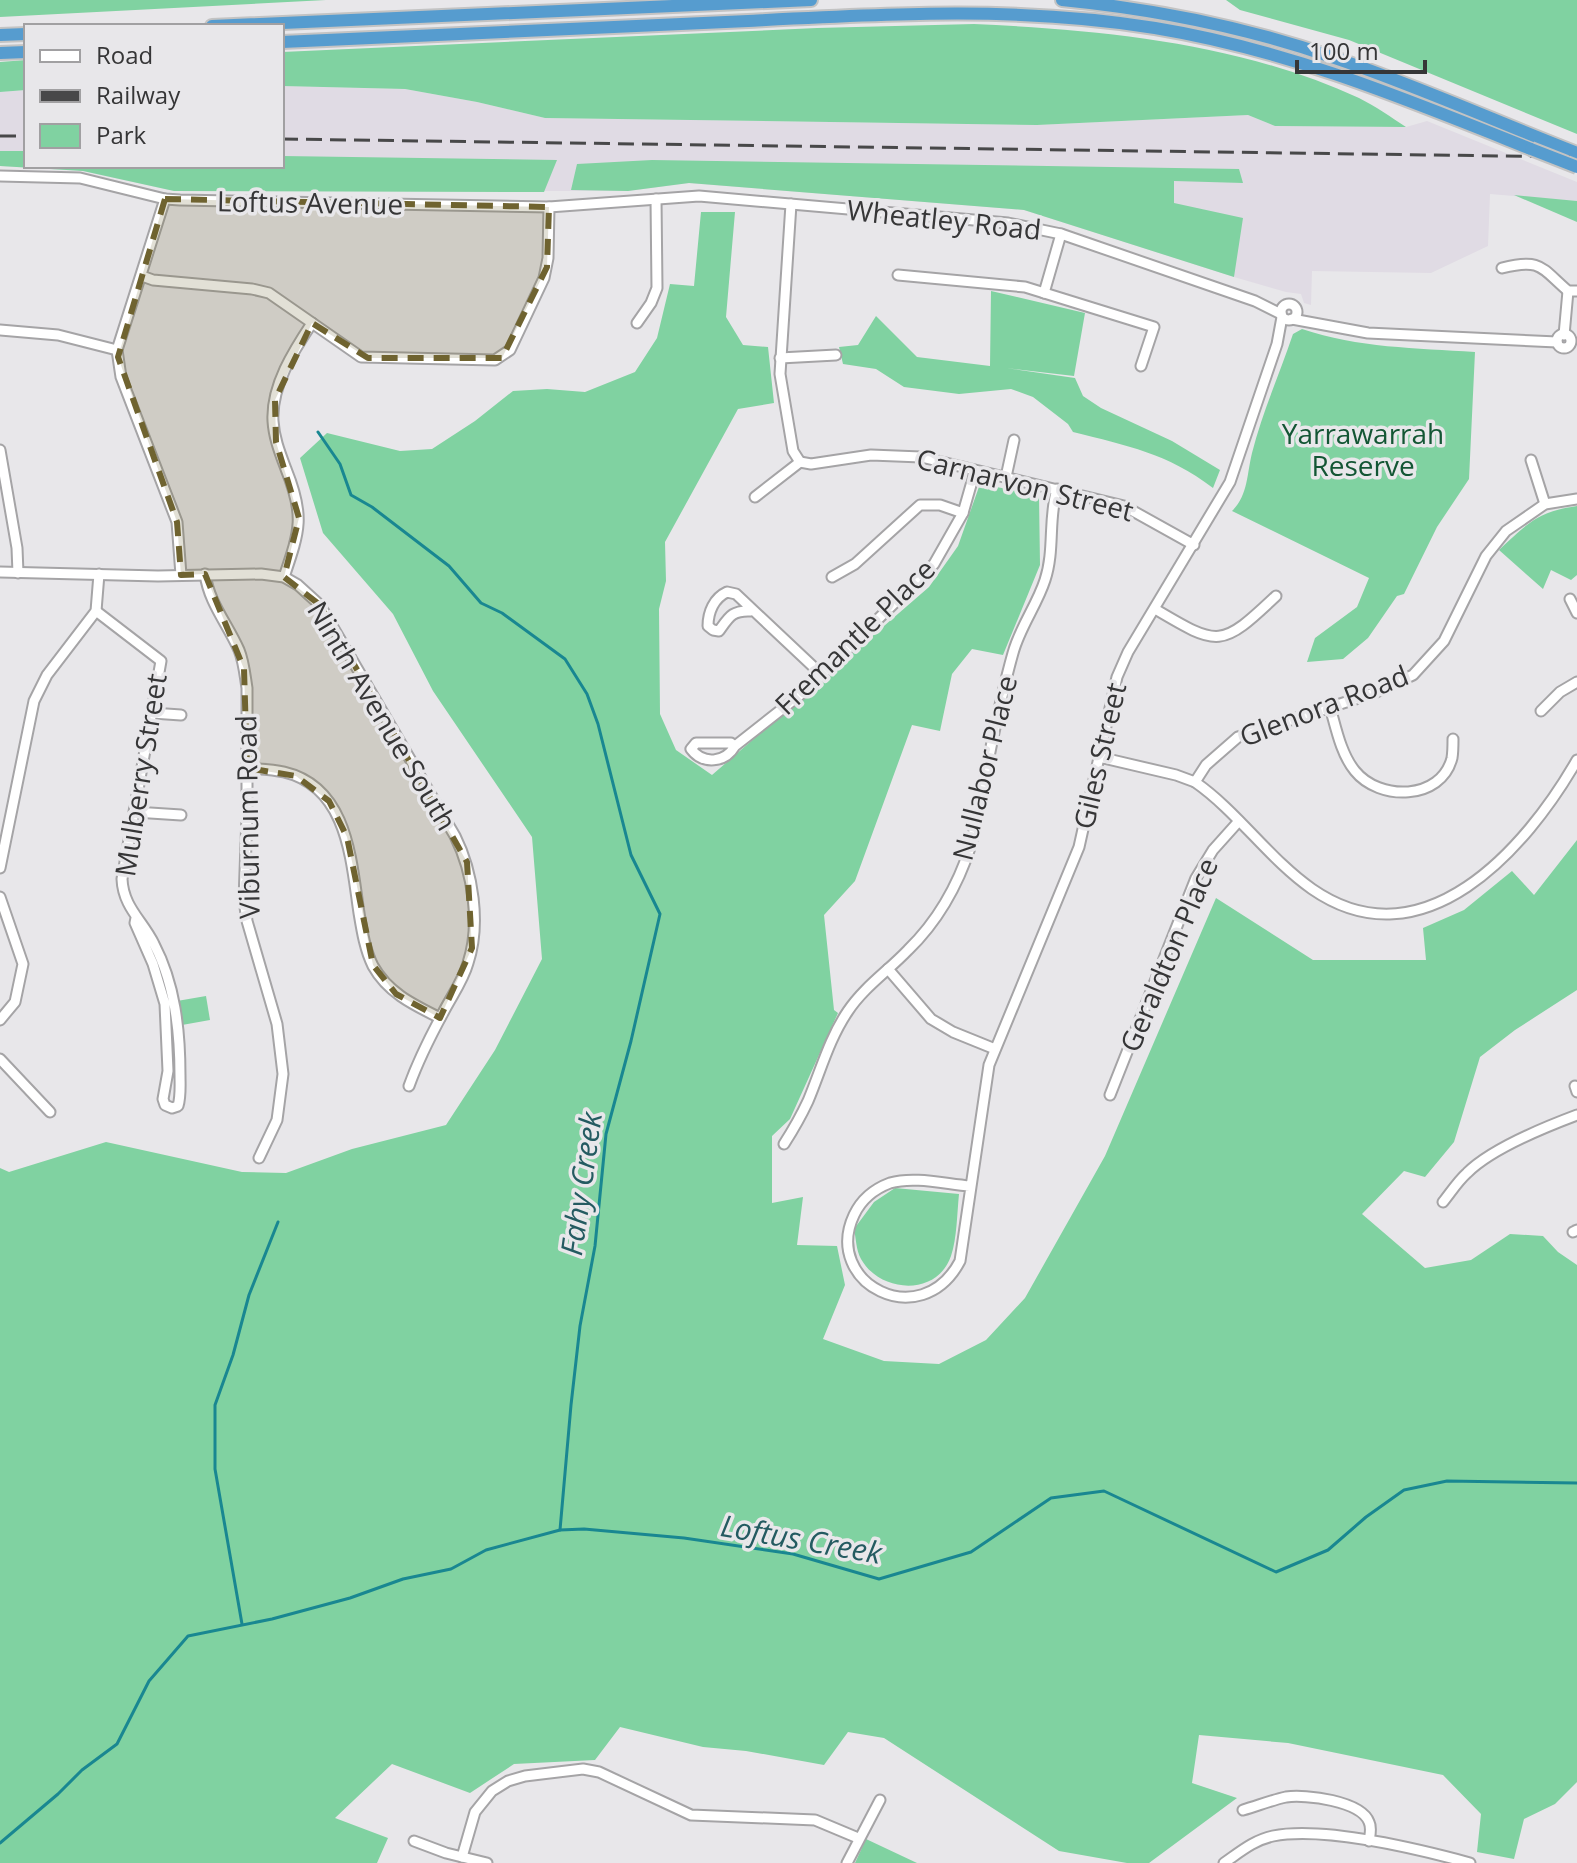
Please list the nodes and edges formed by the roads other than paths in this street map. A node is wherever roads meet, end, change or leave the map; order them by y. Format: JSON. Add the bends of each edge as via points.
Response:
{"nodes":[{"id":1,"x":811,"y":0,"type":"edge"},
{"id":2,"x":1062,"y":0,"type":"edge"},
{"id":3,"x":258,"y":24,"type":"edge"},
{"id":4,"x":24,"y":34,"type":"edge"},
{"id":5,"x":0,"y":35,"type":"edge"},
{"id":6,"x":284,"y":42,"type":"edge"},
{"id":7,"x":24,"y":52,"type":"edge"},
{"id":8,"x":0,"y":53,"type":"edge"},
{"id":9,"x":1571,"y":151,"type":"edge"},
{"id":10,"x":1577,"y":167,"type":"edge"},
{"id":11,"x":0,"y":176,"type":"edge"},
{"id":12,"x":165,"y":199,"type":"junction"},
{"id":13,"x":656,"y":199,"type":"junction"},
{"id":14,"x":623,"y":202,"type":"joint"},
{"id":15,"x":791,"y":204,"type":"junction"},
{"id":16,"x":549,"y":207,"type":"junction"},
{"id":17,"x":1061,"y":234,"type":"junction"},
{"id":18,"x":1502,"y":268,"type":"dead end"},
{"id":19,"x":898,"y":275,"type":"dead end"},
{"id":20,"x":142,"y":276,"type":"junction"},
{"id":21,"x":1573,"y":291,"type":"edge"},
{"id":22,"x":1044,"y":293,"type":"junction"},
{"id":23,"x":1285,"y":315,"type":"junction"},
{"id":24,"x":1318,"y":322,"type":"junction"},
{"id":25,"x":312,"y":323,"type":"junction"},
{"id":26,"x":637,"y":323,"type":"dead end"},
{"id":27,"x":0,"y":330,"type":"edge"},
{"id":28,"x":1567,"y":341,"type":"edge"},
{"id":29,"x":117,"y":350,"type":"junction"},
{"id":30,"x":836,"y":355,"type":"dead end"},
{"id":31,"x":780,"y":358,"type":"junction"},
{"id":32,"x":1141,"y":366,"type":"dead end"},
{"id":33,"x":1014,"y":440,"type":"dead end"},
{"id":34,"x":0,"y":450,"type":"edge"},
{"id":35,"x":1531,"y":460,"type":"dead end"},
{"id":36,"x":800,"y":462,"type":"junction"},
{"id":37,"x":975,"y":471,"type":"junction"},
{"id":38,"x":1006,"y":477,"type":"junction"},
{"id":39,"x":1057,"y":489,"type":"junction"},
{"id":40,"x":755,"y":497,"type":"dead end"},
{"id":41,"x":1577,"y":499,"type":"edge"},
{"id":42,"x":1545,"y":504,"type":"junction"},
{"id":43,"x":963,"y":513,"type":"junction"},
{"id":44,"x":1194,"y":545,"type":"junction"},
{"id":45,"x":0,"y":572,"type":"edge"},
{"id":46,"x":18,"y":573,"type":"junction"},
{"id":47,"x":99,"y":574,"type":"junction"},
{"id":48,"x":205,"y":574,"type":"junction"},
{"id":49,"x":181,"y":575,"type":"junction"},
{"id":50,"x":284,"y":577,"type":"junction"},
{"id":51,"x":832,"y":577,"type":"dead end"},
{"id":52,"x":1276,"y":596,"type":"dead end"},
{"id":53,"x":1570,"y":599,"type":"dead end"},
{"id":54,"x":1155,"y":609,"type":"junction"},
{"id":55,"x":96,"y":611,"type":"junction"},
{"id":56,"x":751,"y":611,"type":"junction"},
{"id":57,"x":1577,"y":613,"type":"edge"},
{"id":58,"x":821,"y":674,"type":"junction"},
{"id":59,"x":1577,"y":682,"type":"edge"},
{"id":60,"x":1330,"y":707,"type":"junction"},
{"id":61,"x":1541,"y":711,"type":"dead end"},
{"id":62,"x":152,"y":713,"type":"junction"},
{"id":63,"x":181,"y":715,"type":"dead end"},
{"id":64,"x":1453,"y":739,"type":"dead end"},
{"id":65,"x":735,"y":746,"type":"dead end"},
{"id":66,"x":1099,"y":757,"type":"junction"},
{"id":67,"x":1577,"y":760,"type":"edge"},
{"id":68,"x":247,"y":768,"type":"junction"},
{"id":69,"x":1195,"y":782,"type":"junction"},
{"id":70,"x":135,"y":812,"type":"junction"},
{"id":71,"x":181,"y":815,"type":"dead end"},
{"id":72,"x":1239,"y":821,"type":"junction"},
{"id":73,"x":0,"y":868,"type":"edge"},
{"id":74,"x":0,"y":900,"type":"edge"},
{"id":75,"x":136,"y":918,"type":"junction"},
{"id":76,"x":888,"y":969,"type":"junction"},
{"id":77,"x":440,"y":1018,"type":"junction"},
{"id":78,"x":0,"y":1020,"type":"edge"},
{"id":79,"x":995,"y":1049,"type":"junction"},
{"id":80,"x":0,"y":1059,"type":"edge"},
{"id":81,"x":409,"y":1086,"type":"dead end"},
{"id":82,"x":1110,"y":1095,"type":"dead end"},
{"id":83,"x":50,"y":1112,"type":"dead end"},
{"id":84,"x":1577,"y":1115,"type":"edge"},
{"id":85,"x":784,"y":1144,"type":"dead end"},
{"id":86,"x":259,"y":1158,"type":"dead end"},
{"id":87,"x":970,"y":1186,"type":"junction"},
{"id":88,"x":1443,"y":1202,"type":"dead end"},
{"id":89,"x":880,"y":1800,"type":"dead end"},
{"id":90,"x":1243,"y":1810,"type":"dead end"},
{"id":91,"x":858,"y":1838,"type":"junction"},
{"id":92,"x":414,"y":1841,"type":"dead end"},
{"id":93,"x":1369,"y":1841,"type":"junction"},
{"id":94,"x":462,"y":1857,"type":"junction"},
{"id":95,"x":487,"y":1863,"type":"edge"},
{"id":96,"x":847,"y":1863,"type":"edge"},
{"id":97,"x":1224,"y":1863,"type":"edge"},
{"id":98,"x":1470,"y":1863,"type":"edge"}],
"edges":[{"from":1,"to":3,"type":"highway"},
{"from":2,"to":9,"type":"highway","via":[[1155,12],[1294,45]]},
{"from":4,"to":5,"type":"highway"},
{"from":6,"to":10,"type":"highway","bridge":true,"via":[[951,12],[1060,16],[1157,29],[1289,58]]},
{"from":7,"to":8,"type":"highway"},
{"from":11,"to":12,"type":"street","name":"Loftus Avenue","via":[[80,178]]},
{"from":12,"to":16,"type":"street","name":"Loftus Avenue"},
{"from":12,"to":20,"type":"street"},
{"from":13,"to":14,"type":"street","name":"Wheatley Road"},
{"from":13,"to":15,"type":"street","name":"Wheatley Road","via":[[699,196]]},
{"from":13,"to":26,"type":"street","via":[[657,288]]},
{"from":14,"to":16,"type":"street","name":"Loftus Avenue"},
{"from":15,"to":17,"type":"street","name":"Wheatley Road","via":[[1008,223]]},
{"from":15,"to":31,"type":"street"},
{"from":16,"to":25,"type":"street","via":[[547,267],[502,358],[361,357]]},
{"from":17,"to":22,"type":"street"},
{"from":17,"to":23,"type":"street","name":"Wheatley Road"},
{"from":18,"to":21,"type":"street","via":[[1537,266]]},
{"from":19,"to":22,"type":"street","via":[[1009,284]]},
{"from":20,"to":25,"type":"street","via":[[260,290]]},
{"from":20,"to":29,"type":"street"},
{"from":21,"to":28,"type":"street"},
{"from":22,"to":32,"type":"street","via":[[1154,327]]},
{"from":23,"to":24,"type":"street","name":"Wheatley Road"},
{"from":23,"to":24,"type":"street","name":"Wheatley Road","via":[[1292,304]]},
{"from":23,"to":44,"type":"street","name":"Giles Street","via":[[1230,482]]},
{"from":24,"to":28,"type":"street","name":"Wheatley Road","via":[[1368,333]]},
{"from":25,"to":50,"type":"street","via":[[283,378],[273,418],[299,506],[297,538]]},
{"from":27,"to":29,"type":"street","via":[[58,335]]},
{"from":29,"to":49,"type":"street","via":[[124,387],[177,522]]},
{"from":30,"to":31,"type":"street"},
{"from":31,"to":36,"type":"street","via":[[793,451]]},
{"from":33,"to":38,"type":"street"},
{"from":34,"to":46,"type":"street"},
{"from":35,"to":42,"type":"street"},
{"from":36,"to":37,"type":"street","name":"Carnarvon Street","via":[[907,455]]},
{"from":36,"to":40,"type":"street"},
{"from":37,"to":38,"type":"street","name":"Carnarvon Street"},
{"from":37,"to":43,"type":"street","name":"Fremantle Place"},
{"from":38,"to":39,"type":"street","name":"Carnarvon Street"},
{"from":39,"to":44,"type":"street","name":"Carnarvon Street","via":[[1138,511]]},
{"from":39,"to":76,"type":"street","name":"Nullabor Place","via":[[1048,568],[1013,652],[966,858],[938,916]]},
{"from":41,"to":42,"type":"street","name":"Glenora Road"},
{"from":42,"to":60,"type":"street","name":"Glenora Road","via":[[1495,543],[1444,641],[1422,667],[1391,686]]},
{"from":43,"to":51,"type":"street","via":[[920,505],[855,564]]},
{"from":43,"to":58,"type":"street","name":"Fremantle Place","via":[[934,564]]},
{"from":44,"to":54,"type":"street","name":"Giles Street"},
{"from":45,"to":46,"type":"street","name":"Ninth Avenue South"},
{"from":46,"to":47,"type":"street","name":"Ninth Avenue South"},
{"from":47,"to":49,"type":"street","name":"Ninth Avenue South"},
{"from":47,"to":55,"type":"street"},
{"from":48,"to":49,"type":"street","name":"Ninth Avenue South"},
{"from":48,"to":50,"type":"street","name":"Ninth Avenue South"},
{"from":48,"to":68,"type":"street","name":"Viburnum Road","via":[[211,601],[244,669]]},
{"from":50,"to":77,"type":"street","name":"Ninth Avenue South","via":[[320,605],[467,862],[472,948]]},
{"from":52,"to":54,"type":"street","via":[[1250,621],[1220,637],[1198,634]]},
{"from":53,"to":57,"type":"street"},
{"from":54,"to":66,"type":"street","name":"Giles Street","via":[[1121,665]]},
{"from":55,"to":62,"type":"street","name":"Mulberry Street","via":[[161,661]]},
{"from":55,"to":73,"type":"street","via":[[47,675],[34,701]]},
{"from":56,"to":56,"type":"street","via":[[736,594],[725,593],[712,608],[708,626],[719,631],[729,615]]},
{"from":56,"to":58,"type":"street"},
{"from":58,"to":65,"type":"street","name":"Fremantle Place"},
{"from":59,"to":61,"type":"street"},
{"from":60,"to":64,"type":"street","via":[[1353,769],[1388,792],[1410,793],[1434,782],[1452,757]]},
{"from":60,"to":69,"type":"street","name":"Glenora Road","via":[[1238,737]]},
{"from":62,"to":63,"type":"street"},
{"from":62,"to":70,"type":"street","name":"Mulberry Street"},
{"from":66,"to":69,"type":"street"},
{"from":66,"to":79,"type":"street","name":"Giles Street","via":[[1079,847]]},
{"from":67,"to":72,"type":"street","via":[[1541,816],[1485,875],[1424,909],[1376,912],[1333,902],[1301,881]]},
{"from":68,"to":77,"type":"street","via":[[296,776],[329,801],[347,837],[373,965],[396,994]]},
{"from":68,"to":86,"type":"street","name":"Viburnum Road","via":[[244,900],[277,1024],[283,1074],[277,1120]]},
{"from":69,"to":72,"type":"street"},
{"from":70,"to":71,"type":"street"},
{"from":70,"to":75,"type":"street","name":"Mulberry Street","via":[[122,879]]},
{"from":72,"to":82,"type":"street","name":"Geraldton Place","via":[[1196,878]]},
{"from":74,"to":78,"type":"street","via":[[23,964],[15,1002]]},
{"from":75,"to":75,"type":"street","name":"Mulberry Street","via":[[160,955],[174,1000],[180,1098],[172,1108],[163,1099],[168,1071],[165,1004]]},
{"from":76,"to":79,"type":"street","via":[[931,1019]]},
{"from":76,"to":85,"type":"street","name":"Nullabor Place","via":[[839,1024]]},
{"from":77,"to":81,"type":"street","name":"Ninth Avenue South"},
{"from":79,"to":87,"type":"street","name":"Giles Street"},
{"from":80,"to":83,"type":"street"},
{"from":84,"to":88,"type":"street","via":[[1481,1161]]},
{"from":87,"to":87,"type":"street","name":"Giles Street","via":[[964,1249],[942,1286],[898,1297],[865,1281],[852,1262],[849,1230],[871,1193],[900,1181]]},
{"from":89,"to":91,"type":"street"},
{"from":90,"to":93,"type":"street","via":[[1303,1796],[1331,1800],[1367,1818]]},
{"from":91,"to":94,"type":"street","via":[[815,1820],[691,1815],[599,1772],[573,1769],[525,1776],[492,1791],[475,1812]]},
{"from":91,"to":96,"type":"street"},
{"from":92,"to":94,"type":"street"},
{"from":93,"to":97,"type":"street","via":[[1307,1834],[1272,1837]]},
{"from":93,"to":98,"type":"street"},
{"from":94,"to":95,"type":"street"}]}
